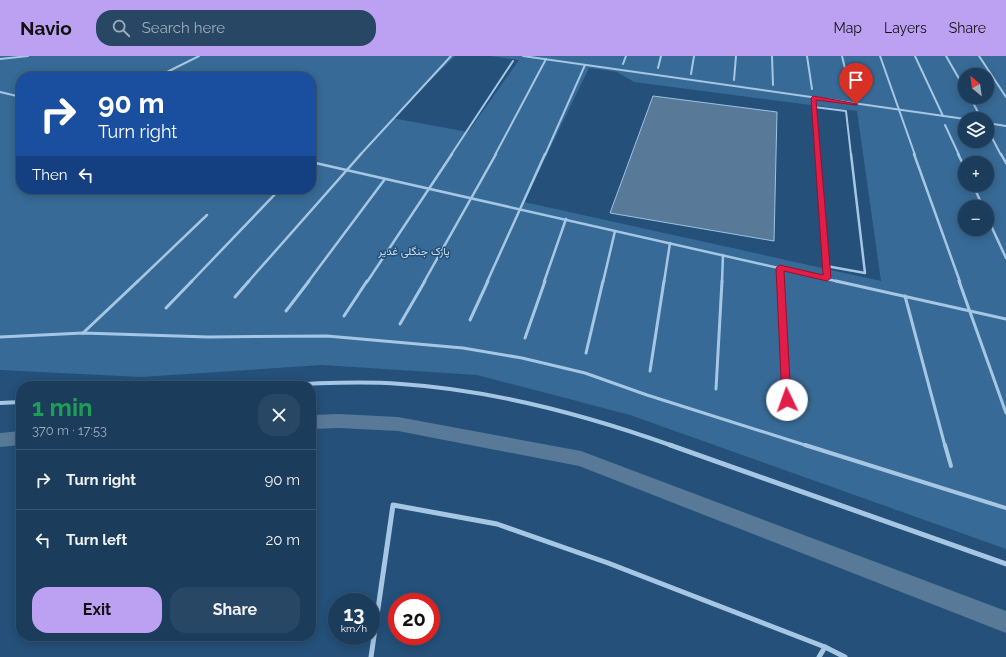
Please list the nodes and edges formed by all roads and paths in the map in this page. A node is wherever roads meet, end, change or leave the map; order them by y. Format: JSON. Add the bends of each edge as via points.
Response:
{"nodes":[{"id":1,"x":28,"y":56,"type":"edge"},
{"id":2,"x":199,"y":56,"type":"edge"},
{"id":3,"x":451,"y":56,"type":"edge"},
{"id":4,"x":523,"y":56,"type":"edge"},
{"id":5,"x":626,"y":56,"type":"edge"},
{"id":6,"x":661,"y":56,"type":"edge"},
{"id":7,"x":694,"y":56,"type":"edge"},
{"id":8,"x":736,"y":56,"type":"edge"},
{"id":9,"x":772,"y":56,"type":"edge"},
{"id":10,"x":807,"y":56,"type":"edge"},
{"id":11,"x":842,"y":56,"type":"edge"},
{"id":12,"x":880,"y":56,"type":"edge"},
{"id":13,"x":915,"y":56,"type":"edge"},
{"id":14,"x":946,"y":56,"type":"edge"},
{"id":15,"x":979,"y":56,"type":"edge"},
{"id":16,"x":0,"y":59,"type":"edge"},
{"id":17,"x":546,"y":59,"type":"junction"},
{"id":18,"x":513,"y":61,"type":"dead end"},
{"id":19,"x":623,"y":64,"type":"dead end"},
{"id":20,"x":585,"y":65,"type":"junction"},
{"id":21,"x":658,"y":68,"type":"dead end"},
{"id":22,"x":167,"y":72,"type":"edge"},
{"id":23,"x":691,"y":74,"type":"dead end"},
{"id":24,"x":958,"y":77,"type":"edge"},
{"id":25,"x":734,"y":80,"type":"dead end"},
{"id":26,"x":772,"y":85,"type":"dead end"},
{"id":27,"x":812,"y":89,"type":"dead end"},
{"id":28,"x":0,"y":92,"type":"edge"},
{"id":29,"x":16,"y":96,"type":"edge"},
{"id":30,"x":852,"y":97,"type":"dead end"},
{"id":31,"x":1006,"y":97,"type":"edge"},
{"id":32,"x":813,"y":98,"type":"junction"},
{"id":33,"x":814,"y":107,"type":"junction"},
{"id":34,"x":898,"y":109,"type":"junction"},
{"id":35,"x":943,"y":116,"type":"junction"},
{"id":36,"x":958,"y":118,"type":"edge"},
{"id":37,"x":994,"y":124,"type":"edge"},
{"id":38,"x":945,"y":126,"type":"dead end"},
{"id":39,"x":1006,"y":126,"type":"edge"},
{"id":40,"x":994,"y":141,"type":"edge"},
{"id":41,"x":959,"y":156,"type":"edge"},
{"id":42,"x":316,"y":163,"type":"edge"},
{"id":43,"x":1006,"y":163,"type":"edge"},
{"id":44,"x":346,"y":170,"type":"junction"},
{"id":45,"x":385,"y":179,"type":"junction"},
{"id":46,"x":427,"y":188,"type":"junction"},
{"id":47,"x":275,"y":194,"type":"edge"},
{"id":48,"x":472,"y":198,"type":"junction"},
{"id":49,"x":520,"y":209,"type":"junction"},
{"id":50,"x":207,"y":215,"type":"dead end"},
{"id":51,"x":566,"y":220,"type":"junction"},
{"id":52,"x":615,"y":231,"type":"junction"},
{"id":53,"x":994,"y":232,"type":"edge"},
{"id":54,"x":670,"y":243,"type":"junction"},
{"id":55,"x":723,"y":255,"type":"junction"},
{"id":56,"x":1006,"y":258,"type":"edge"},
{"id":57,"x":826,"y":266,"type":"junction"},
{"id":58,"x":780,"y":268,"type":"junction"},
{"id":59,"x":827,"y":278,"type":"junction"},
{"id":60,"x":905,"y":296,"type":"junction"},
{"id":61,"x":235,"y":297,"type":"dead end"},
{"id":62,"x":166,"y":308,"type":"dead end"},
{"id":63,"x":286,"y":311,"type":"dead end"},
{"id":64,"x":971,"y":311,"type":"junction"},
{"id":65,"x":344,"y":316,"type":"dead end"},
{"id":66,"x":1006,"y":319,"type":"edge"},
{"id":67,"x":470,"y":320,"type":"dead end"},
{"id":68,"x":400,"y":324,"type":"dead end"},
{"id":69,"x":83,"y":333,"type":"junction"},
{"id":70,"x":0,"y":336,"type":"edge"},
{"id":71,"x":525,"y":338,"type":"dead end"},
{"id":72,"x":586,"y":353,"type":"dead end"},
{"id":73,"x":650,"y":371,"type":"dead end"},
{"id":74,"x":316,"y":384,"type":"edge"},
{"id":75,"x":716,"y":389,"type":"dead end"},
{"id":76,"x":16,"y":402,"type":"edge"},
{"id":77,"x":0,"y":403,"type":"edge"},
{"id":78,"x":1006,"y":413,"type":"edge"},
{"id":79,"x":787,"y":414,"type":"dead end"},
{"id":80,"x":951,"y":466,"type":"dead end"},
{"id":81,"x":1006,"y":508,"type":"edge"},
{"id":82,"x":1006,"y":564,"type":"edge"},
{"id":83,"x":825,"y":648,"type":"junction"},
{"id":84,"x":371,"y":657,"type":"edge"},
{"id":85,"x":819,"y":657,"type":"edge"},
{"id":86,"x":845,"y":657,"type":"edge"}],
"edges":[{"from":1,"to":16,"type":"lane"},
{"from":2,"to":22,"type":"lane"},
{"from":3,"to":44,"type":"lane"},
{"from":4,"to":17,"type":"lane"},
{"from":5,"to":19,"type":"lane"},
{"from":6,"to":21,"type":"lane"},
{"from":7,"to":23,"type":"lane"},
{"from":8,"to":25,"type":"lane"},
{"from":9,"to":26,"type":"lane"},
{"from":10,"to":27,"type":"lane"},
{"from":11,"to":30,"type":"lane"},
{"from":12,"to":34,"type":"lane"},
{"from":13,"to":35,"type":"lane"},
{"from":14,"to":24,"type":"lane"},
{"from":15,"to":31,"type":"lane"},
{"from":17,"to":20,"type":"lane"},
{"from":17,"to":48,"type":"lane"},
{"from":18,"to":46,"type":"lane"},
{"from":20,"to":32,"type":"lane"},
{"from":20,"to":49,"type":"lane"},
{"from":28,"to":29,"type":"lane"},
{"from":32,"to":33,"type":"lane"},
{"from":32,"to":34,"type":"lane"},
{"from":33,"to":57,"type":"lane"},
{"from":33,"to":57,"type":"lane","via":[[846,111],[865,274]]},
{"from":34,"to":35,"type":"lane"},
{"from":34,"to":64,"type":"lane"},
{"from":35,"to":36,"type":"lane"},
{"from":37,"to":39,"type":"lane"},
{"from":38,"to":41,"type":"lane"},
{"from":40,"to":43,"type":"lane"},
{"from":42,"to":44,"type":"lane"},
{"from":44,"to":45,"type":"lane"},
{"from":44,"to":61,"type":"lane"},
{"from":45,"to":46,"type":"lane"},
{"from":45,"to":63,"type":"lane"},
{"from":46,"to":48,"type":"lane"},
{"from":46,"to":65,"type":"lane"},
{"from":47,"to":62,"type":"lane"},
{"from":48,"to":49,"type":"lane"},
{"from":48,"to":68,"type":"lane"},
{"from":49,"to":51,"type":"lane"},
{"from":49,"to":67,"type":"lane"},
{"from":50,"to":69,"type":"lane"},
{"from":51,"to":52,"type":"lane"},
{"from":51,"to":71,"type":"lane"},
{"from":52,"to":54,"type":"lane"},
{"from":52,"to":72,"type":"lane"},
{"from":53,"to":56,"type":"lane"},
{"from":54,"to":55,"type":"lane"},
{"from":54,"to":73,"type":"lane"},
{"from":55,"to":58,"type":"lane"},
{"from":55,"to":75,"type":"lane"},
{"from":57,"to":59,"type":"lane"},
{"from":58,"to":59,"type":"lane"},
{"from":58,"to":79,"type":"lane"},
{"from":59,"to":60,"type":"lane"},
{"from":60,"to":64,"type":"lane"},
{"from":60,"to":80,"type":"lane"},
{"from":64,"to":66,"type":"lane"},
{"from":64,"to":78,"type":"lane"},
{"from":69,"to":70,"type":"lane"},
{"from":69,"to":81,"type":"lane","via":[[208,337],[327,336],[462,348],[522,358],[585,373],[647,395]]},
{"from":74,"to":82,"type":"street","via":[[402,384],[481,393],[565,412],[643,435]]},
{"from":76,"to":77,"type":"street"},
{"from":83,"to":84,"type":"street","via":[[497,524],[393,505]]},
{"from":83,"to":85,"type":"street"},
{"from":83,"to":86,"type":"street"}]}
